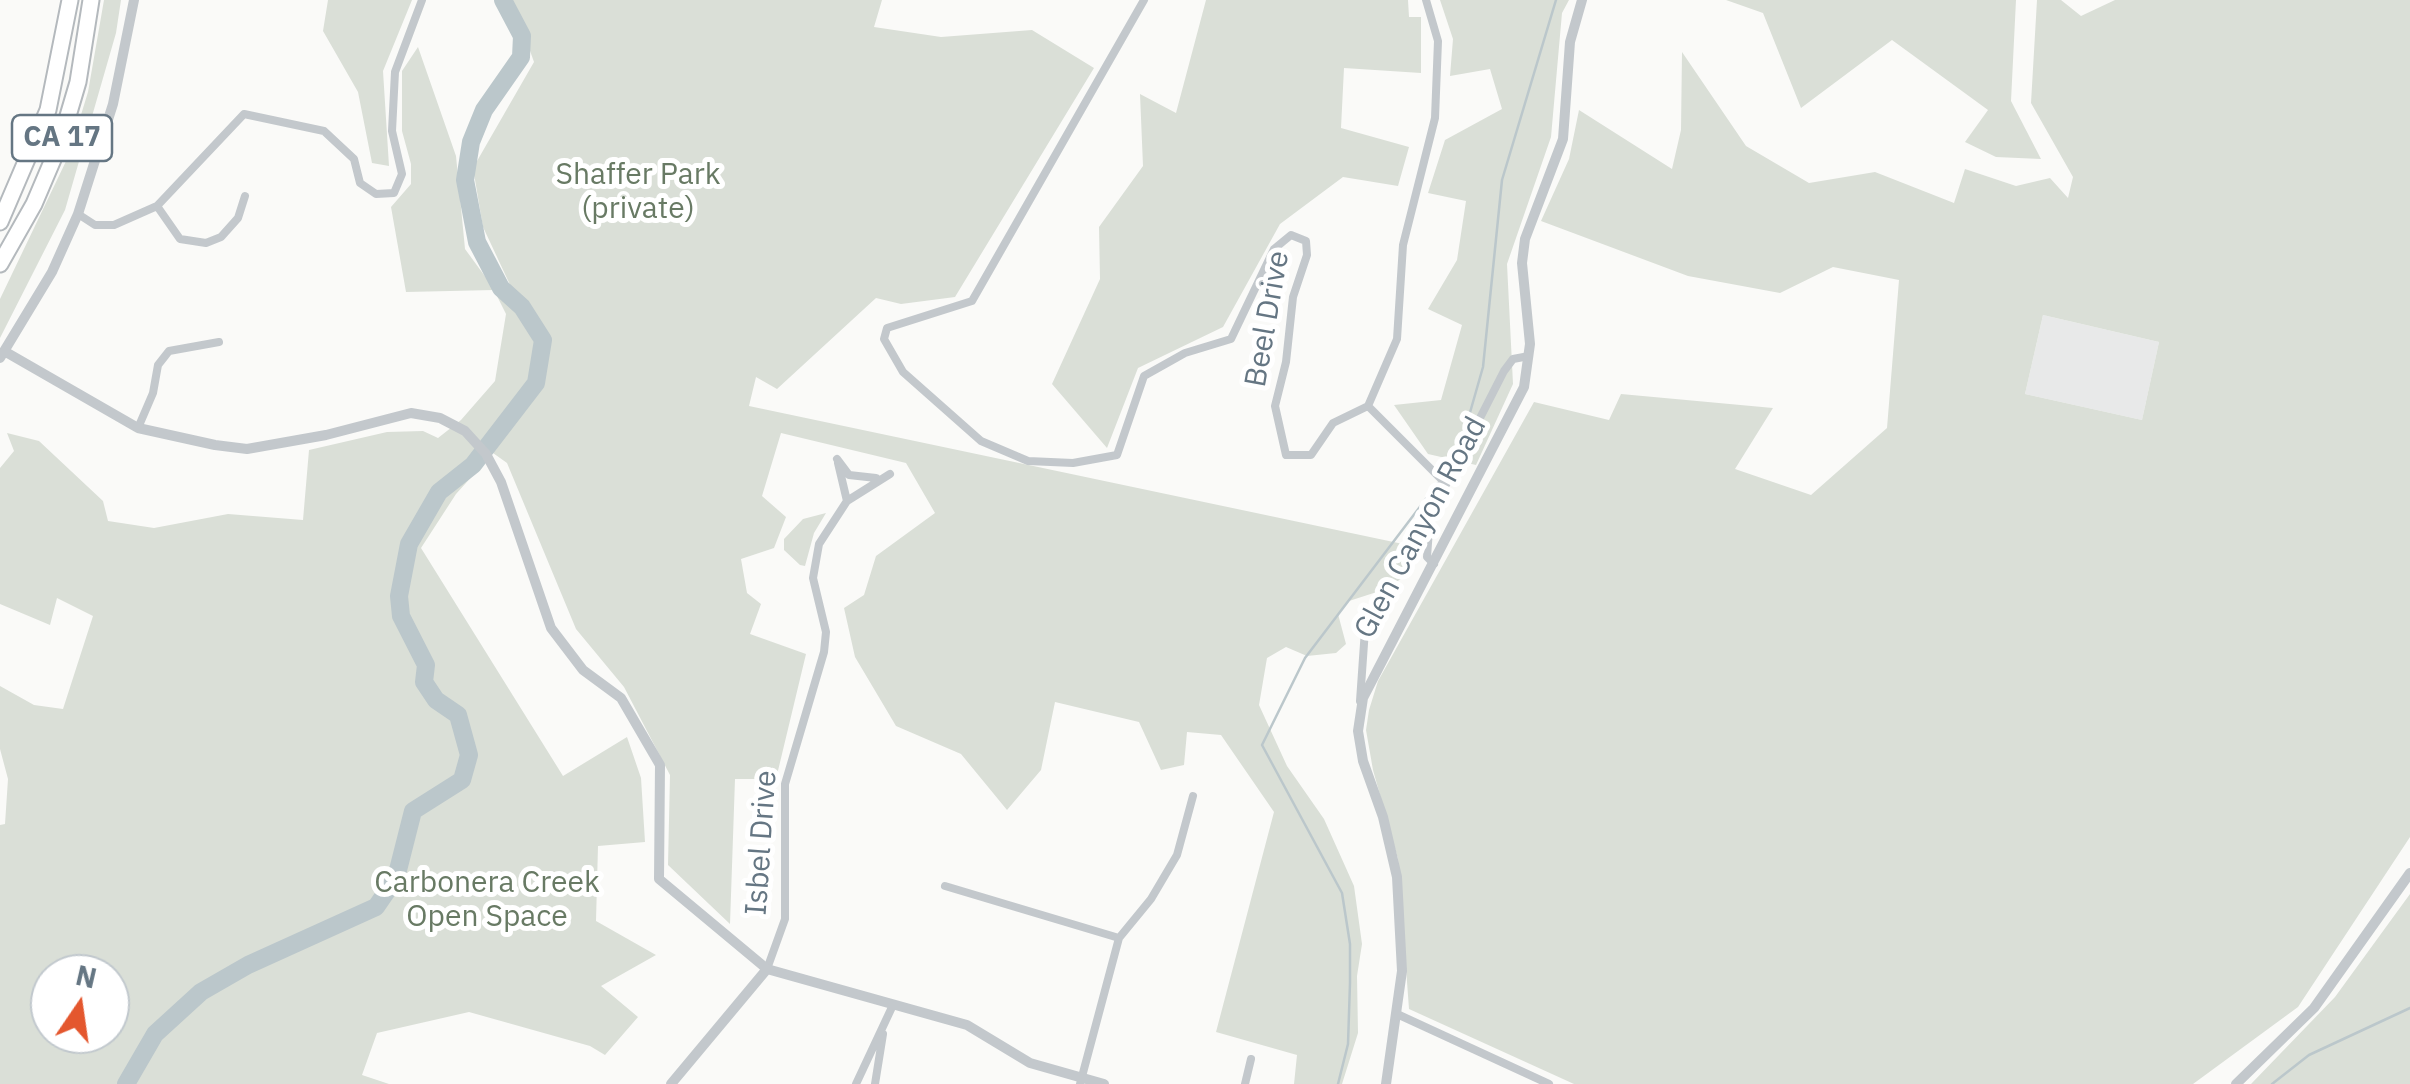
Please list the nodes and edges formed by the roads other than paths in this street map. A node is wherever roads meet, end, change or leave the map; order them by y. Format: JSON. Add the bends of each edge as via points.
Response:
{"nodes":[{"id":1,"x":70,"y":0,"type":"edge"},
{"id":2,"x":91,"y":0,"type":"edge"},
{"id":3,"x":134,"y":0,"type":"edge"},
{"id":4,"x":422,"y":0,"type":"edge"},
{"id":5,"x":1144,"y":0,"type":"edge"},
{"id":6,"x":1426,"y":0,"type":"edge"},
{"id":7,"x":1582,"y":0,"type":"edge"},
{"id":8,"x":16,"y":192,"type":"junction"},
{"id":9,"x":245,"y":196,"type":"dead end"},
{"id":10,"x":158,"y":206,"type":"junction"},
{"id":11,"x":0,"y":211,"type":"edge"},
{"id":12,"x":78,"y":214,"type":"junction"},
{"id":13,"x":0,"y":222,"type":"edge"},
{"id":14,"x":0,"y":264,"type":"edge"},
{"id":15,"x":219,"y":342,"type":"dead end"},
{"id":16,"x":2,"y":354,"type":"edge"},
{"id":17,"x":1529,"y":356,"type":"junction"},
{"id":18,"x":1368,"y":406,"type":"junction"},
{"id":19,"x":138,"y":428,"type":"junction"},
{"id":20,"x":1446,"y":484,"type":"junction"},
{"id":21,"x":846,"y":501,"type":"junction"},
{"id":22,"x":1434,"y":564,"type":"junction"},
{"id":23,"x":1366,"y":616,"type":"dead end"},
{"id":24,"x":1358,"y":731,"type":"junction"},
{"id":25,"x":1193,"y":796,"type":"dead end"},
{"id":26,"x":2410,"y":872,"type":"edge"},
{"id":27,"x":945,"y":886,"type":"dead end"},
{"id":28,"x":1119,"y":938,"type":"junction"},
{"id":29,"x":767,"y":969,"type":"junction"},
{"id":30,"x":893,"y":1005,"type":"junction"},
{"id":31,"x":1397,"y":1014,"type":"junction"},
{"id":32,"x":885,"y":1025,"type":"junction"},
{"id":33,"x":1250,"y":1059,"type":"dead end"},
{"id":34,"x":1081,"y":1081,"type":"edge"},
{"id":35,"x":671,"y":1084,"type":"edge"},
{"id":36,"x":856,"y":1084,"type":"edge"},
{"id":37,"x":875,"y":1084,"type":"edge"},
{"id":38,"x":1104,"y":1084,"type":"edge"},
{"id":39,"x":1245,"y":1084,"type":"edge"},
{"id":40,"x":1386,"y":1084,"type":"edge"},
{"id":41,"x":1550,"y":1084,"type":"edge"},
{"id":42,"x":2236,"y":1084,"type":"edge"}],
"edges":[{"from":1,"to":8,"type":"highway","number":"CA 17","via":[[52,98]]},
{"from":2,"to":14,"type":"highway","number":"CA 17","via":[[60,143]]},
{"from":3,"to":12,"type":"street","via":[[113,104]]},
{"from":4,"to":10,"type":"street","via":[[395,72],[392,130],[402,174],[394,192],[376,194],[360,183],[354,158],[324,131],[244,114]]},
{"from":5,"to":18,"type":"street","name":"Beel Drive","via":[[972,301],[887,328],[884,339],[903,372],[981,441],[1028,460],[1073,463],[1117,455],[1144,376],[1185,353],[1231,339],[1274,249],[1291,235],[1306,242],[1307,255],[1276,406],[1286,456],[1311,456],[1333,423]]},
{"from":6,"to":18,"type":"street","via":[[1438,41],[1434,118],[1403,245],[1397,339]]},
{"from":7,"to":17,"type":"street","name":"Glen Canyon Road","via":[[1570,42],[1563,139],[1525,239]]},
{"from":8,"to":11,"type":"highway"},
{"from":8,"to":13,"type":"highway","number":"CA 17"},
{"from":9,"to":10,"type":"street","via":[[238,218],[206,243],[180,239]]},
{"from":10,"to":12,"type":"street","via":[[114,225],[95,225]]},
{"from":12,"to":16,"type":"street"},
{"from":15,"to":19,"type":"street","via":[[168,351]]},
{"from":16,"to":19,"type":"street"},
{"from":17,"to":20,"type":"street","via":[[1512,359],[1504,371]]},
{"from":17,"to":22,"type":"street","name":"Glen Canyon Road","via":[[1524,387]]},
{"from":18,"to":20,"type":"street"},
{"from":19,"to":29,"type":"street","via":[[246,449],[411,413],[465,431],[501,482],[551,628],[583,670],[622,698],[660,765],[659,879]]},
{"from":20,"to":22,"type":"street","via":[[1430,516],[1427,557]]},
{"from":21,"to":21,"type":"street","via":[[868,485],[890,474],[849,475],[837,459]]},
{"from":21,"to":29,"type":"street","name":"Isbel Drive","via":[[819,544],[812,578],[826,632],[824,652],[784,784],[785,920]]},
{"from":22,"to":24,"type":"street","name":"Glen Canyon Road","via":[[1376,668]]},
{"from":23,"to":24,"type":"street"},
{"from":24,"to":31,"type":"street","name":"Glen Canyon Road","via":[[1396,877],[1402,971]]},
{"from":25,"to":28,"type":"street","via":[[1177,854]]},
{"from":26,"to":42,"type":"street","via":[[2314,1008]]},
{"from":27,"to":28,"type":"street"},
{"from":28,"to":34,"type":"street"},
{"from":29,"to":30,"type":"street"},
{"from":29,"to":35,"type":"street","name":"Isbel Drive"},
{"from":30,"to":32,"type":"street"},
{"from":30,"to":34,"type":"street","via":[[967,1025],[1030,1063]]},
{"from":31,"to":40,"type":"street","name":"Glen Canyon Road"},
{"from":31,"to":41,"type":"street"},
{"from":32,"to":36,"type":"street"},
{"from":32,"to":37,"type":"street"},
{"from":33,"to":39,"type":"street"},
{"from":34,"to":38,"type":"street"}]}
